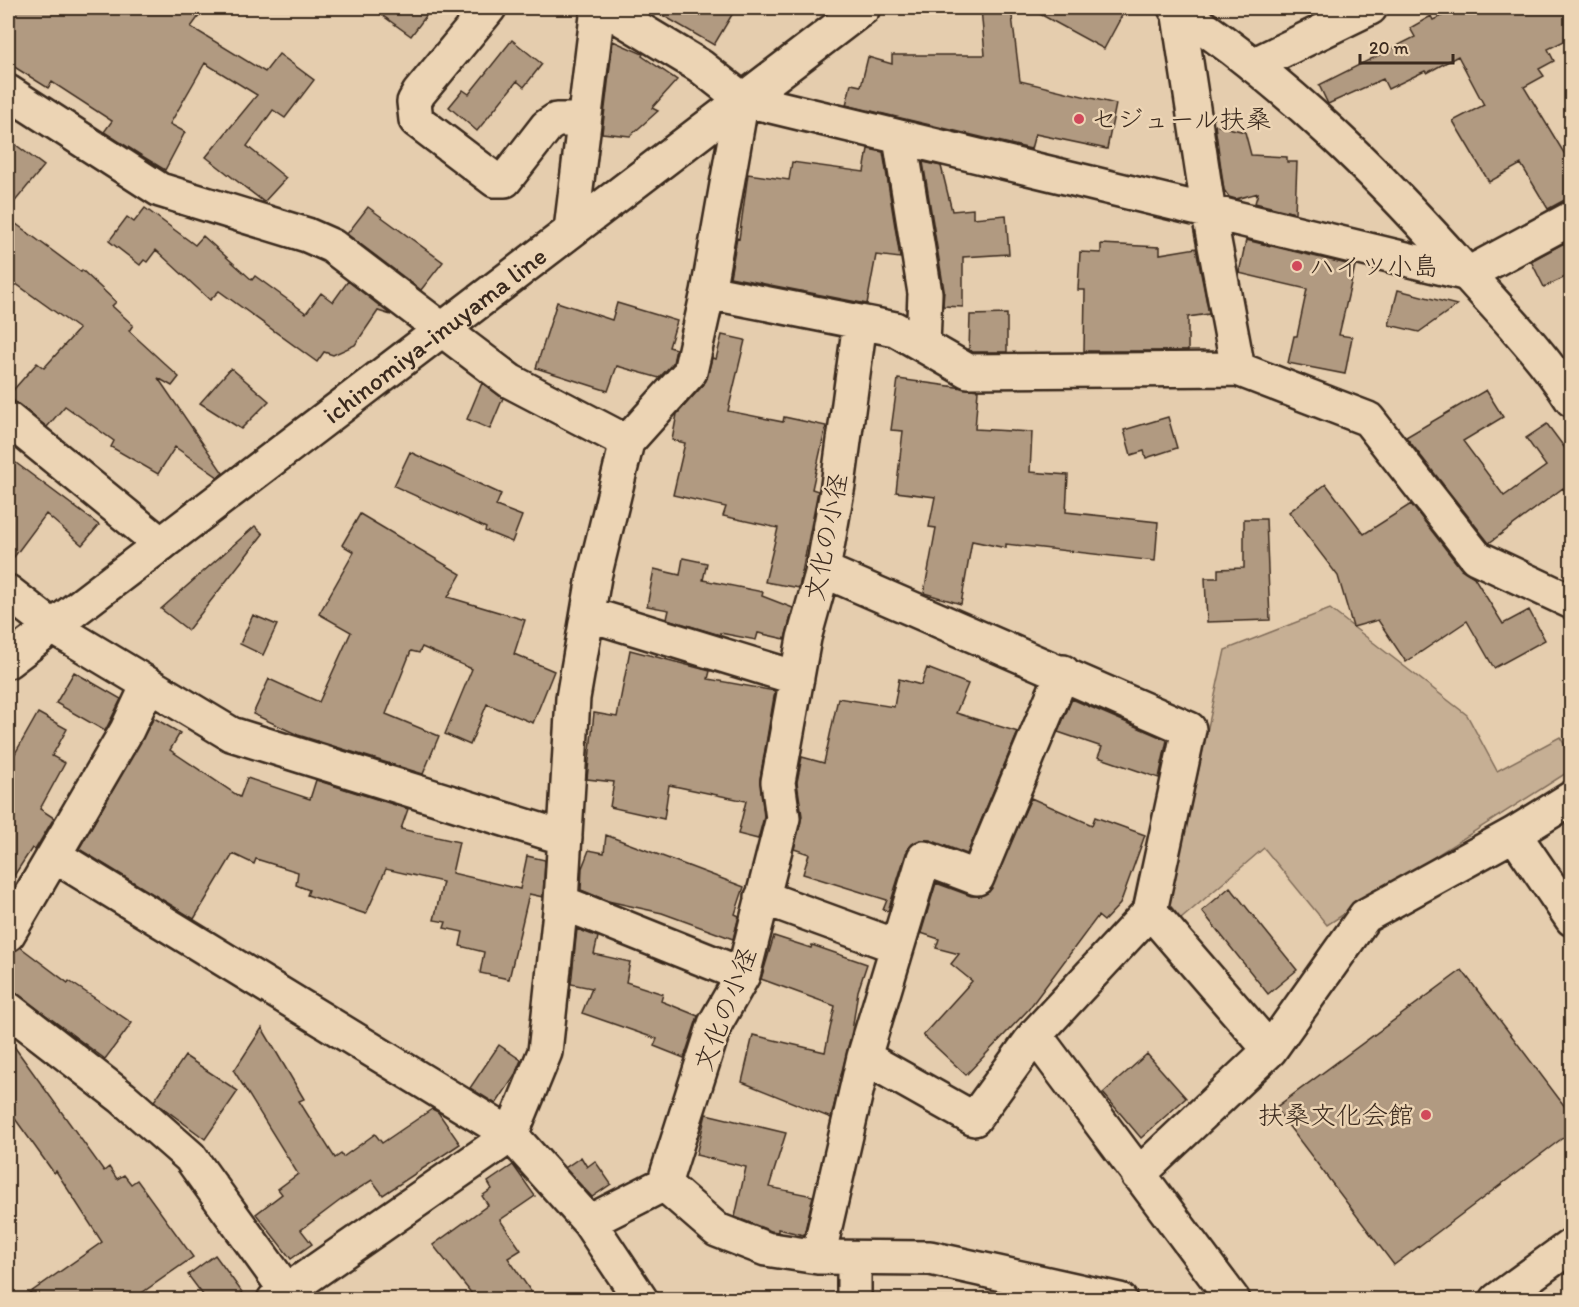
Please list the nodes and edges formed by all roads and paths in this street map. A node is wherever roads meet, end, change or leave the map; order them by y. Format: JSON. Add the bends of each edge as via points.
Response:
{"nodes":[{"id":1,"x":489,"y":8,"type":"edge"},
{"id":2,"x":598,"y":8,"type":"edge"},
{"id":3,"x":604,"y":8,"type":"edge"},
{"id":4,"x":863,"y":8,"type":"edge"},
{"id":5,"x":1177,"y":8,"type":"edge"},
{"id":6,"x":1370,"y":8,"type":"edge"},
{"id":7,"x":1253,"y":65,"type":"junction"},
{"id":8,"x":8,"y":92,"type":"edge"},
{"id":9,"x":742,"y":99,"type":"junction"},
{"id":10,"x":584,"y":120,"type":"junction"},
{"id":11,"x":900,"y":138,"type":"junction"},
{"id":12,"x":1209,"y":214,"type":"junction"},
{"id":13,"x":1572,"y":218,"type":"edge"},
{"id":14,"x":571,"y":230,"type":"junction"},
{"id":15,"x":1468,"y":274,"type":"junction"},
{"id":16,"x":708,"y":292,"type":"junction"},
{"id":17,"x":860,"y":322,"type":"junction"},
{"id":18,"x":442,"y":329,"type":"junction"},
{"id":19,"x":923,"y":345,"type":"junction"},
{"id":20,"x":1238,"y":369,"type":"junction"},
{"id":21,"x":1572,"y":400,"type":"edge"},
{"id":22,"x":8,"y":419,"type":"edge"},
{"id":23,"x":627,"y":442,"type":"junction"},
{"id":24,"x":161,"y":544,"type":"junction"},
{"id":25,"x":823,"y":570,"type":"junction"},
{"id":26,"x":8,"y":592,"type":"edge"},
{"id":27,"x":1572,"y":602,"type":"edge"},
{"id":28,"x":588,"y":614,"type":"junction"},
{"id":29,"x":53,"y":627,"type":"junction"},
{"id":30,"x":8,"y":661,"type":"edge"},
{"id":31,"x":1063,"y":672,"type":"junction"},
{"id":32,"x":797,"y":678,"type":"junction"},
{"id":33,"x":148,"y":685,"type":"junction"},
{"id":34,"x":1572,"y":798,"type":"edge"},
{"id":35,"x":1514,"y":834,"type":"junction"},
{"id":36,"x":565,"y":838,"type":"junction"},
{"id":37,"x":55,"y":856,"type":"junction"},
{"id":38,"x":762,"y":897,"type":"junction"},
{"id":39,"x":561,"y":902,"type":"junction"},
{"id":40,"x":1150,"y":911,"type":"junction"},
{"id":41,"x":1572,"y":919,"type":"edge"},
{"id":42,"x":8,"y":934,"type":"edge"},
{"id":43,"x":896,"y":946,"type":"junction"},
{"id":44,"x":743,"y":975,"type":"junction"},
{"id":45,"x":8,"y":1009,"type":"edge"},
{"id":46,"x":1035,"y":1035,"type":"junction"},
{"id":47,"x":1270,"y":1050,"type":"junction"},
{"id":48,"x":864,"y":1057,"type":"junction"},
{"id":49,"x":511,"y":1135,"type":"junction"},
{"id":50,"x":1138,"y":1176,"type":"junction"},
{"id":51,"x":664,"y":1184,"type":"junction"},
{"id":52,"x":589,"y":1222,"type":"junction"},
{"id":53,"x":1572,"y":1245,"type":"edge"},
{"id":54,"x":818,"y":1257,"type":"junction"},
{"id":55,"x":854,"y":1259,"type":"junction"},
{"id":56,"x":285,"y":1297,"type":"edge"},
{"id":57,"x":641,"y":1299,"type":"edge"},
{"id":58,"x":854,"y":1299,"type":"edge"},
{"id":59,"x":1120,"y":1299,"type":"edge"},
{"id":60,"x":1233,"y":1299,"type":"edge"},
{"id":61,"x":1497,"y":1299,"type":"edge"}],
"edges":[{"from":1,"to":10,"type":"street","via":[[419,93],[414,102],[416,120],[495,180],[505,180],[547,126],[556,120]]},
{"from":2,"to":10,"type":"street"},
{"from":3,"to":9,"type":"street","via":[[700,66]]},
{"from":4,"to":9,"type":"street","name":"ichinomiya-inuyama line"},
{"from":5,"to":7,"type":"street"},
{"from":5,"to":12,"type":"street"},
{"from":6,"to":7,"type":"street"},
{"from":7,"to":15,"type":"street","via":[[1281,86],[1402,201]]},
{"from":8,"to":18,"type":"street","via":[[160,190],[332,246]]},
{"from":9,"to":11,"type":"street"},
{"from":9,"to":14,"type":"street","name":"ichinomiya-inuyama line"},
{"from":9,"to":16,"type":"street"},
{"from":10,"to":14,"type":"street"},
{"from":11,"to":12,"type":"street"},
{"from":11,"to":19,"type":"street","via":[[925,293]]},
{"from":12,"to":15,"type":"street"},
{"from":12,"to":20,"type":"street"},
{"from":13,"to":15,"type":"street"},
{"from":14,"to":18,"type":"street","name":"ichinomiya-inuyama line"},
{"from":15,"to":21,"type":"street","via":[[1551,368]]},
{"from":16,"to":17,"type":"street"},
{"from":16,"to":23,"type":"street","via":[[690,372]]},
{"from":17,"to":19,"type":"street","via":[[895,329]]},
{"from":17,"to":25,"type":"street","name":"文化の小径"},
{"from":18,"to":23,"type":"street","via":[[510,381]]},
{"from":18,"to":24,"type":"street","name":"ichinomiya-inuyama line"},
{"from":19,"to":20,"type":"street","via":[[968,371]]},
{"from":20,"to":27,"type":"street","via":[[1368,419],[1476,557]]},
{"from":22,"to":24,"type":"street"},
{"from":23,"to":28,"type":"street"},
{"from":24,"to":29,"type":"street","name":"ichinomiya-inuyama line"},
{"from":25,"to":31,"type":"street"},
{"from":25,"to":32,"type":"street","name":"文化の小径"},
{"from":26,"to":29,"type":"street"},
{"from":28,"to":32,"type":"street"},
{"from":28,"to":36,"type":"street","via":[[573,698]]},
{"from":29,"to":30,"type":"street","name":"ichinomiya-inuyama line"},
{"from":29,"to":33,"type":"street"},
{"from":31,"to":40,"type":"street","via":[[1189,729]]},
{"from":31,"to":43,"type":"street","via":[[977,879],[924,858]]},
{"from":32,"to":38,"type":"street","name":"文化の小径","via":[[778,782],[783,818]]},
{"from":33,"to":36,"type":"street","via":[[231,734]]},
{"from":33,"to":37,"type":"street","via":[[128,730]]},
{"from":34,"to":35,"type":"street"},
{"from":35,"to":41,"type":"street"},
{"from":35,"to":47,"type":"street","via":[[1365,916]]},
{"from":36,"to":39,"type":"street"},
{"from":37,"to":42,"type":"street"},
{"from":37,"to":49,"type":"street"},
{"from":38,"to":43,"type":"street"},
{"from":38,"to":44,"type":"street","name":"文化の小径"},
{"from":39,"to":44,"type":"street"},
{"from":39,"to":49,"type":"street","via":[[545,1052]]},
{"from":40,"to":46,"type":"street"},
{"from":40,"to":47,"type":"street"},
{"from":43,"to":48,"type":"street"},
{"from":44,"to":51,"type":"street","name":"文化の小径","via":[[715,1024]]},
{"from":45,"to":56,"type":"street","via":[[123,1098],[190,1157]]},
{"from":46,"to":48,"type":"street","via":[[974,1119]]},
{"from":46,"to":50,"type":"street"},
{"from":47,"to":50,"type":"street"},
{"from":48,"to":54,"type":"street"},
{"from":49,"to":52,"type":"street"},
{"from":49,"to":56,"type":"street"},
{"from":50,"to":60,"type":"street"},
{"from":51,"to":52,"type":"street"},
{"from":51,"to":54,"type":"street","via":[[717,1230],[766,1249]]},
{"from":52,"to":57,"type":"street"},
{"from":53,"to":61,"type":"street"},
{"from":54,"to":55,"type":"street"},
{"from":55,"to":58,"type":"street"},
{"from":55,"to":59,"type":"street","via":[[930,1258]]}]}
